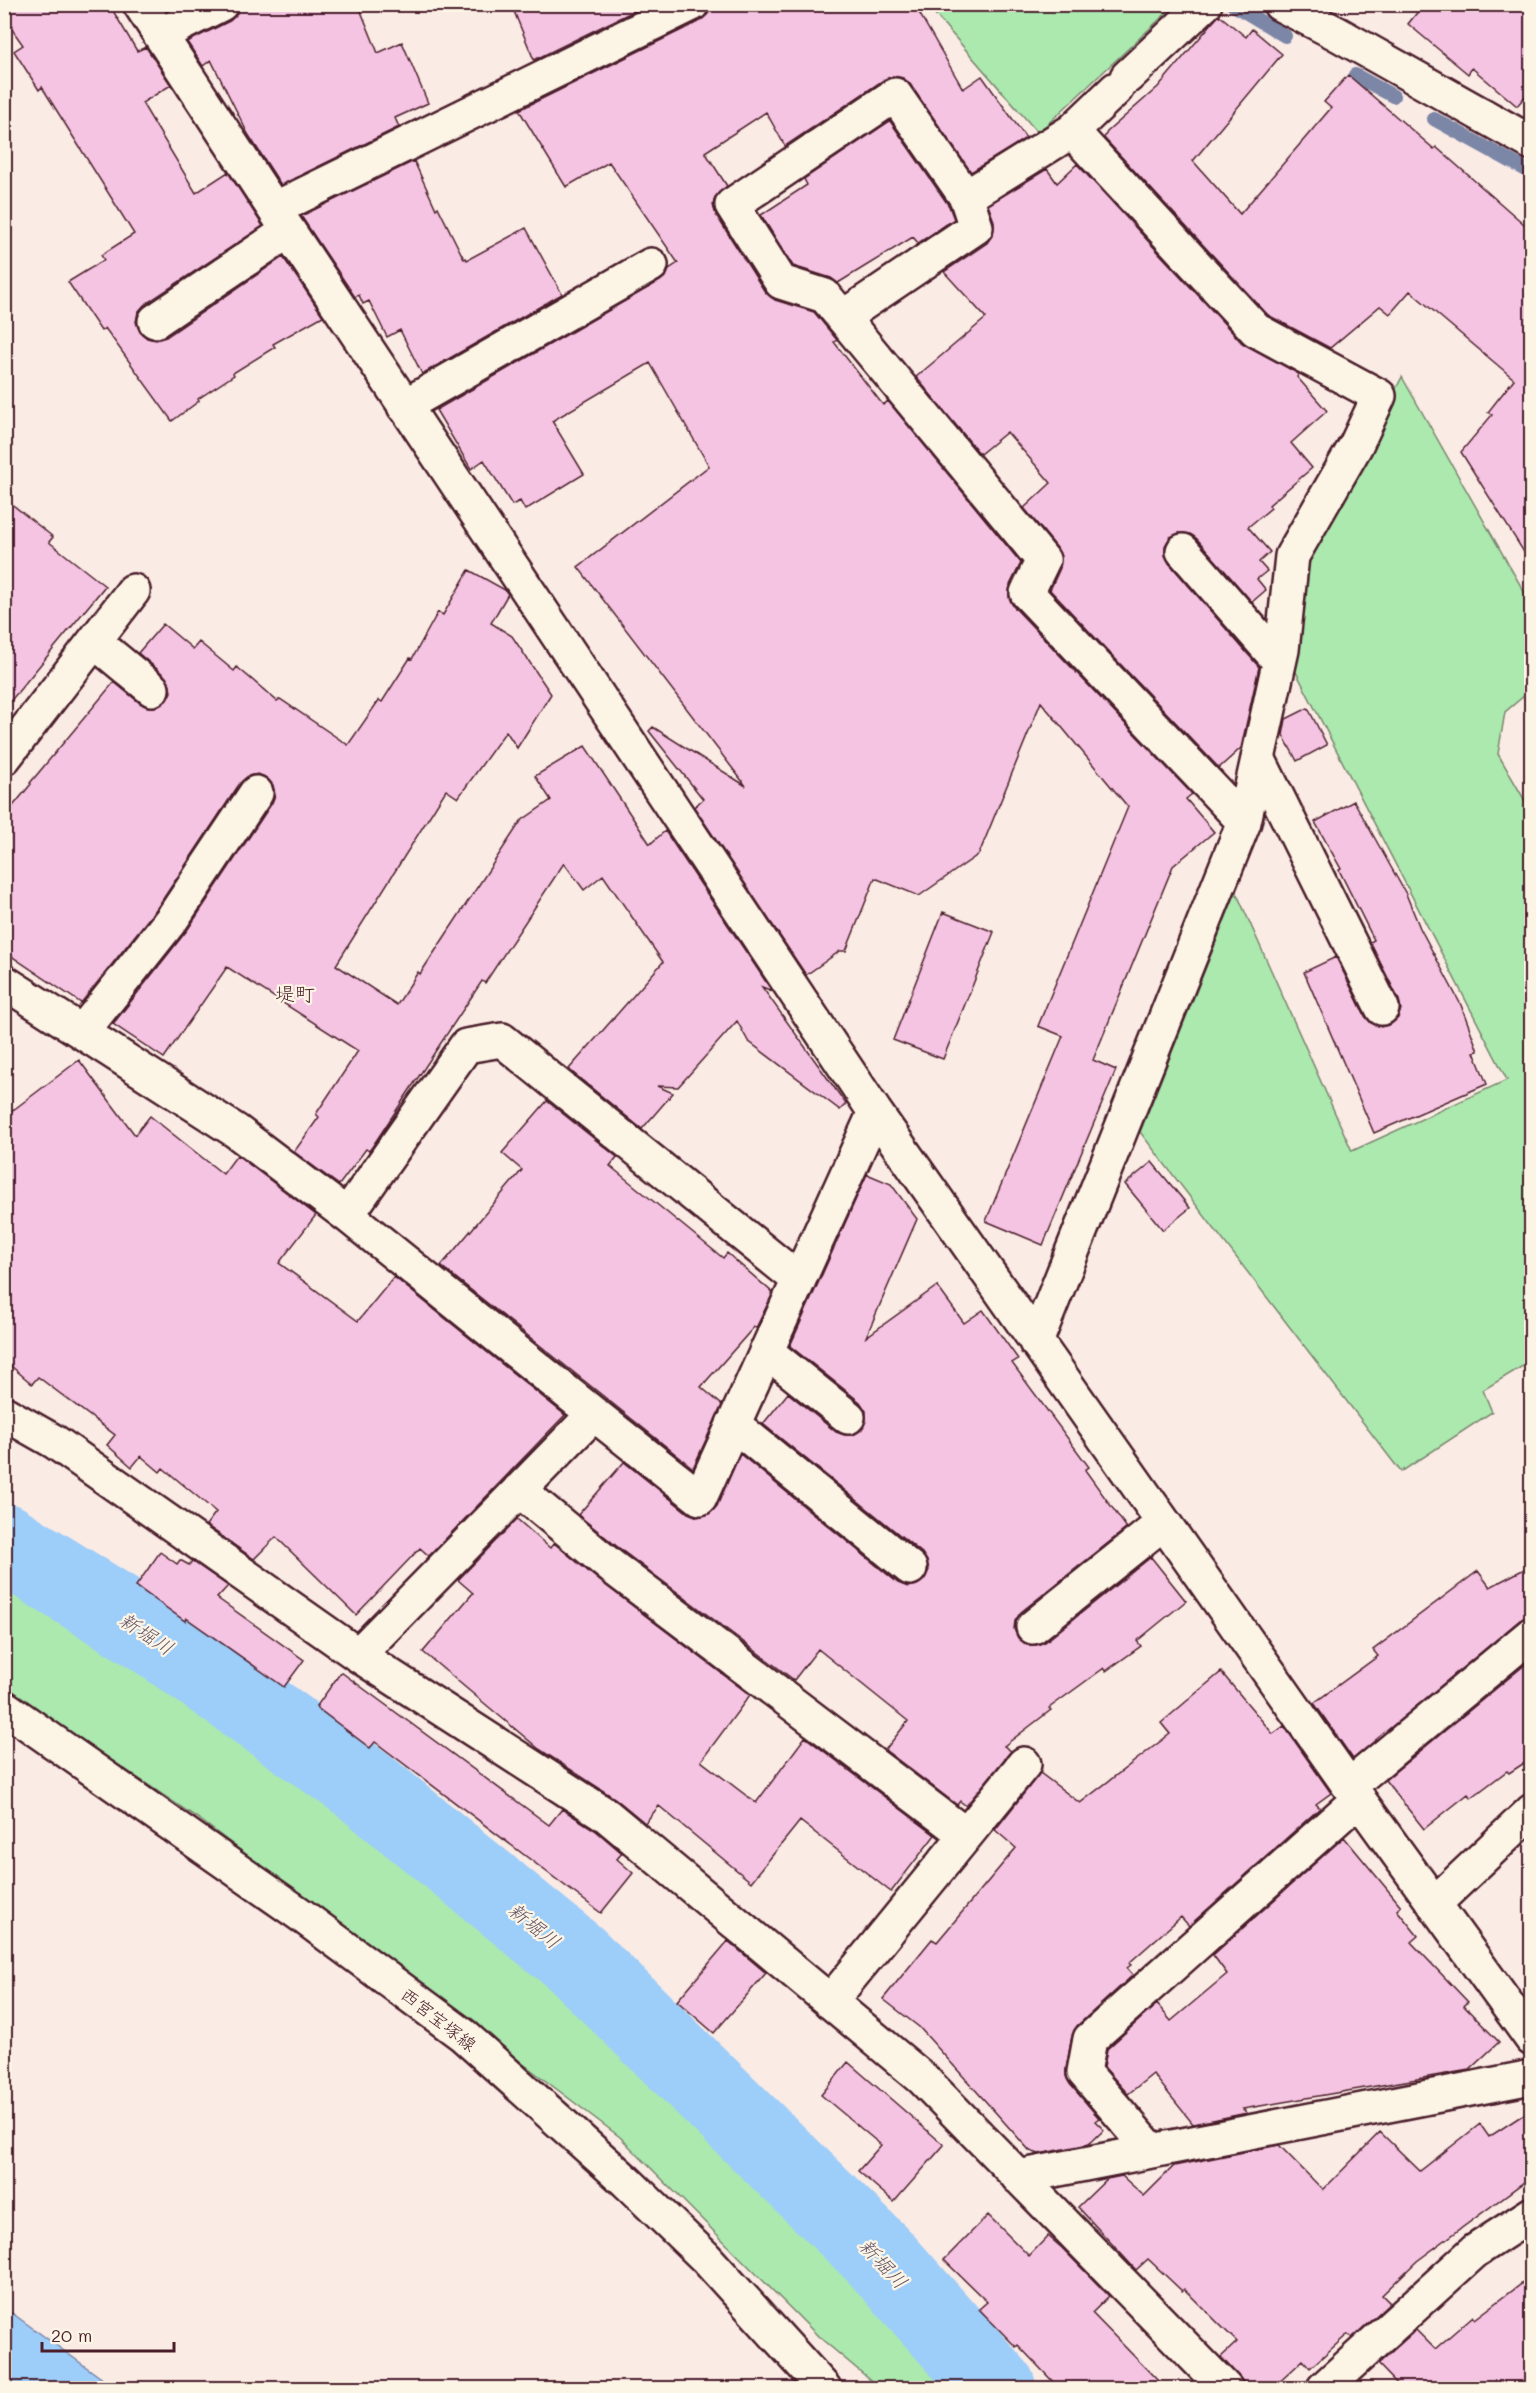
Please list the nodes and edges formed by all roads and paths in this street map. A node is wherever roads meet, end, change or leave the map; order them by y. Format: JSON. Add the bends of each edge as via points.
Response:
{"nodes":[{"id":1,"x":140,"y":4,"type":"edge"},
{"id":2,"x":221,"y":4,"type":"edge"},
{"id":3,"x":692,"y":4,"type":"edge"},
{"id":4,"x":1205,"y":4,"type":"edge"},
{"id":5,"x":1280,"y":4,"type":"edge"},
{"id":6,"x":160,"y":34,"type":"junction"},
{"id":7,"x":1072,"y":131,"type":"junction"},
{"id":8,"x":1531,"y":142,"type":"edge"},
{"id":9,"x":966,"y":197,"type":"junction"},
{"id":10,"x":281,"y":220,"type":"junction"},
{"id":11,"x":651,"y":264,"type":"dead end"},
{"id":12,"x":843,"y":317,"type":"junction"},
{"id":13,"x":155,"y":321,"type":"dead end"},
{"id":14,"x":404,"y":406,"type":"junction"},
{"id":15,"x":1183,"y":551,"type":"dead end"},
{"id":16,"x":133,"y":591,"type":"dead end"},
{"id":17,"x":95,"y":642,"type":"junction"},
{"id":18,"x":1280,"y":661,"type":"junction"},
{"id":19,"x":152,"y":689,"type":"dead end"},
{"id":20,"x":4,"y":758,"type":"edge"},
{"id":21,"x":1258,"y":758,"type":"junction"},
{"id":22,"x":256,"y":793,"type":"dead end"},
{"id":23,"x":1244,"y":822,"type":"junction"},
{"id":24,"x":4,"y":982,"type":"edge"},
{"id":25,"x":1382,"y":1008,"type":"dead end"},
{"id":26,"x":82,"y":1032,"type":"junction"},
{"id":27,"x":875,"y":1112,"type":"junction"},
{"id":28,"x":347,"y":1215,"type":"junction"},
{"id":29,"x":799,"y":1280,"type":"junction"},
{"id":30,"x":1036,"y":1342,"type":"junction"},
{"id":31,"x":766,"y":1351,"type":"junction"},
{"id":32,"x":4,"y":1413,"type":"edge"},
{"id":33,"x":594,"y":1414,"type":"junction"},
{"id":34,"x":848,"y":1417,"type":"dead end"},
{"id":35,"x":734,"y":1425,"type":"junction"},
{"id":36,"x":519,"y":1490,"type":"junction"},
{"id":37,"x":1163,"y":1523,"type":"junction"},
{"id":38,"x":910,"y":1568,"type":"dead end"},
{"id":39,"x":1033,"y":1627,"type":"dead end"},
{"id":40,"x":1532,"y":1634,"type":"edge"},
{"id":41,"x":358,"y":1655,"type":"junction"},
{"id":42,"x":4,"y":1707,"type":"edge"},
{"id":43,"x":1024,"y":1764,"type":"dead end"},
{"id":44,"x":1354,"y":1792,"type":"junction"},
{"id":45,"x":1532,"y":1810,"type":"edge"},
{"id":46,"x":966,"y":1836,"type":"junction"},
{"id":47,"x":1434,"y":1904,"type":"junction"},
{"id":48,"x":830,"y":2002,"type":"junction"},
{"id":49,"x":1532,"y":2039,"type":"edge"},
{"id":50,"x":1532,"y":2077,"type":"edge"},
{"id":51,"x":1152,"y":2151,"type":"junction"},
{"id":52,"x":1018,"y":2177,"type":"junction"},
{"id":53,"x":1532,"y":2214,"type":"edge"},
{"id":54,"x":824,"y":2388,"type":"edge"},
{"id":55,"x":1225,"y":2388,"type":"edge"},
{"id":56,"x":1324,"y":2388,"type":"edge"}],
"edges":[{"from":1,"to":6,"type":"street"},
{"from":2,"to":6,"type":"street"},
{"from":3,"to":10,"type":"street"},
{"from":4,"to":7,"type":"street"},
{"from":5,"to":8,"type":"street"},
{"from":6,"to":10,"type":"street"},
{"from":7,"to":9,"type":"street"},
{"from":7,"to":18,"type":"street","via":[[1256,330],[1379,396],[1292,556]]},
{"from":9,"to":12,"type":"street","via":[[976,227]]},
{"from":9,"to":12,"type":"street","via":[[895,95],[732,205],[781,282],[825,296]]},
{"from":10,"to":13,"type":"street"},
{"from":10,"to":14,"type":"street"},
{"from":11,"to":14,"type":"street"},
{"from":12,"to":23,"type":"street","via":[[1043,560],[1027,593]]},
{"from":14,"to":27,"type":"street"},
{"from":15,"to":18,"type":"street"},
{"from":16,"to":17,"type":"street"},
{"from":17,"to":19,"type":"street"},
{"from":17,"to":20,"type":"street"},
{"from":18,"to":21,"type":"street"},
{"from":21,"to":23,"type":"street"},
{"from":21,"to":25,"type":"street"},
{"from":22,"to":26,"type":"street","via":[[172,919]]},
{"from":23,"to":30,"type":"street"},
{"from":24,"to":26,"type":"street"},
{"from":26,"to":28,"type":"street","via":[[236,1131]]},
{"from":27,"to":29,"type":"street"},
{"from":27,"to":30,"type":"street"},
{"from":28,"to":29,"type":"street","via":[[466,1046],[502,1040]]},
{"from":28,"to":33,"type":"street"},
{"from":29,"to":31,"type":"street"},
{"from":30,"to":37,"type":"street"},
{"from":31,"to":34,"type":"street"},
{"from":31,"to":35,"type":"street"},
{"from":32,"to":41,"type":"street","via":[[55,1442]]},
{"from":33,"to":35,"type":"street","via":[[700,1498]]},
{"from":33,"to":36,"type":"street"},
{"from":35,"to":38,"type":"street"},
{"from":36,"to":41,"type":"street"},
{"from":36,"to":46,"type":"street","via":[[612,1568]]},
{"from":37,"to":39,"type":"street"},
{"from":37,"to":44,"type":"street"},
{"from":40,"to":44,"type":"street"},
{"from":41,"to":48,"type":"street","via":[[606,1815]]},
{"from":42,"to":54,"type":"street","name":"西宮宝塚線","via":[[301,1915],[464,2036],[698,2250]]},
{"from":43,"to":46,"type":"street"},
{"from":44,"to":47,"type":"street"},
{"from":44,"to":51,"type":"street","via":[[1089,2039],[1084,2072]]},
{"from":45,"to":47,"type":"street"},
{"from":46,"to":48,"type":"street"},
{"from":47,"to":49,"type":"street"},
{"from":48,"to":52,"type":"street","via":[[921,2078]]},
{"from":50,"to":51,"type":"street"},
{"from":51,"to":52,"type":"street"},
{"from":52,"to":55,"type":"street"},
{"from":53,"to":56,"type":"street","via":[[1475,2251]]}]}
